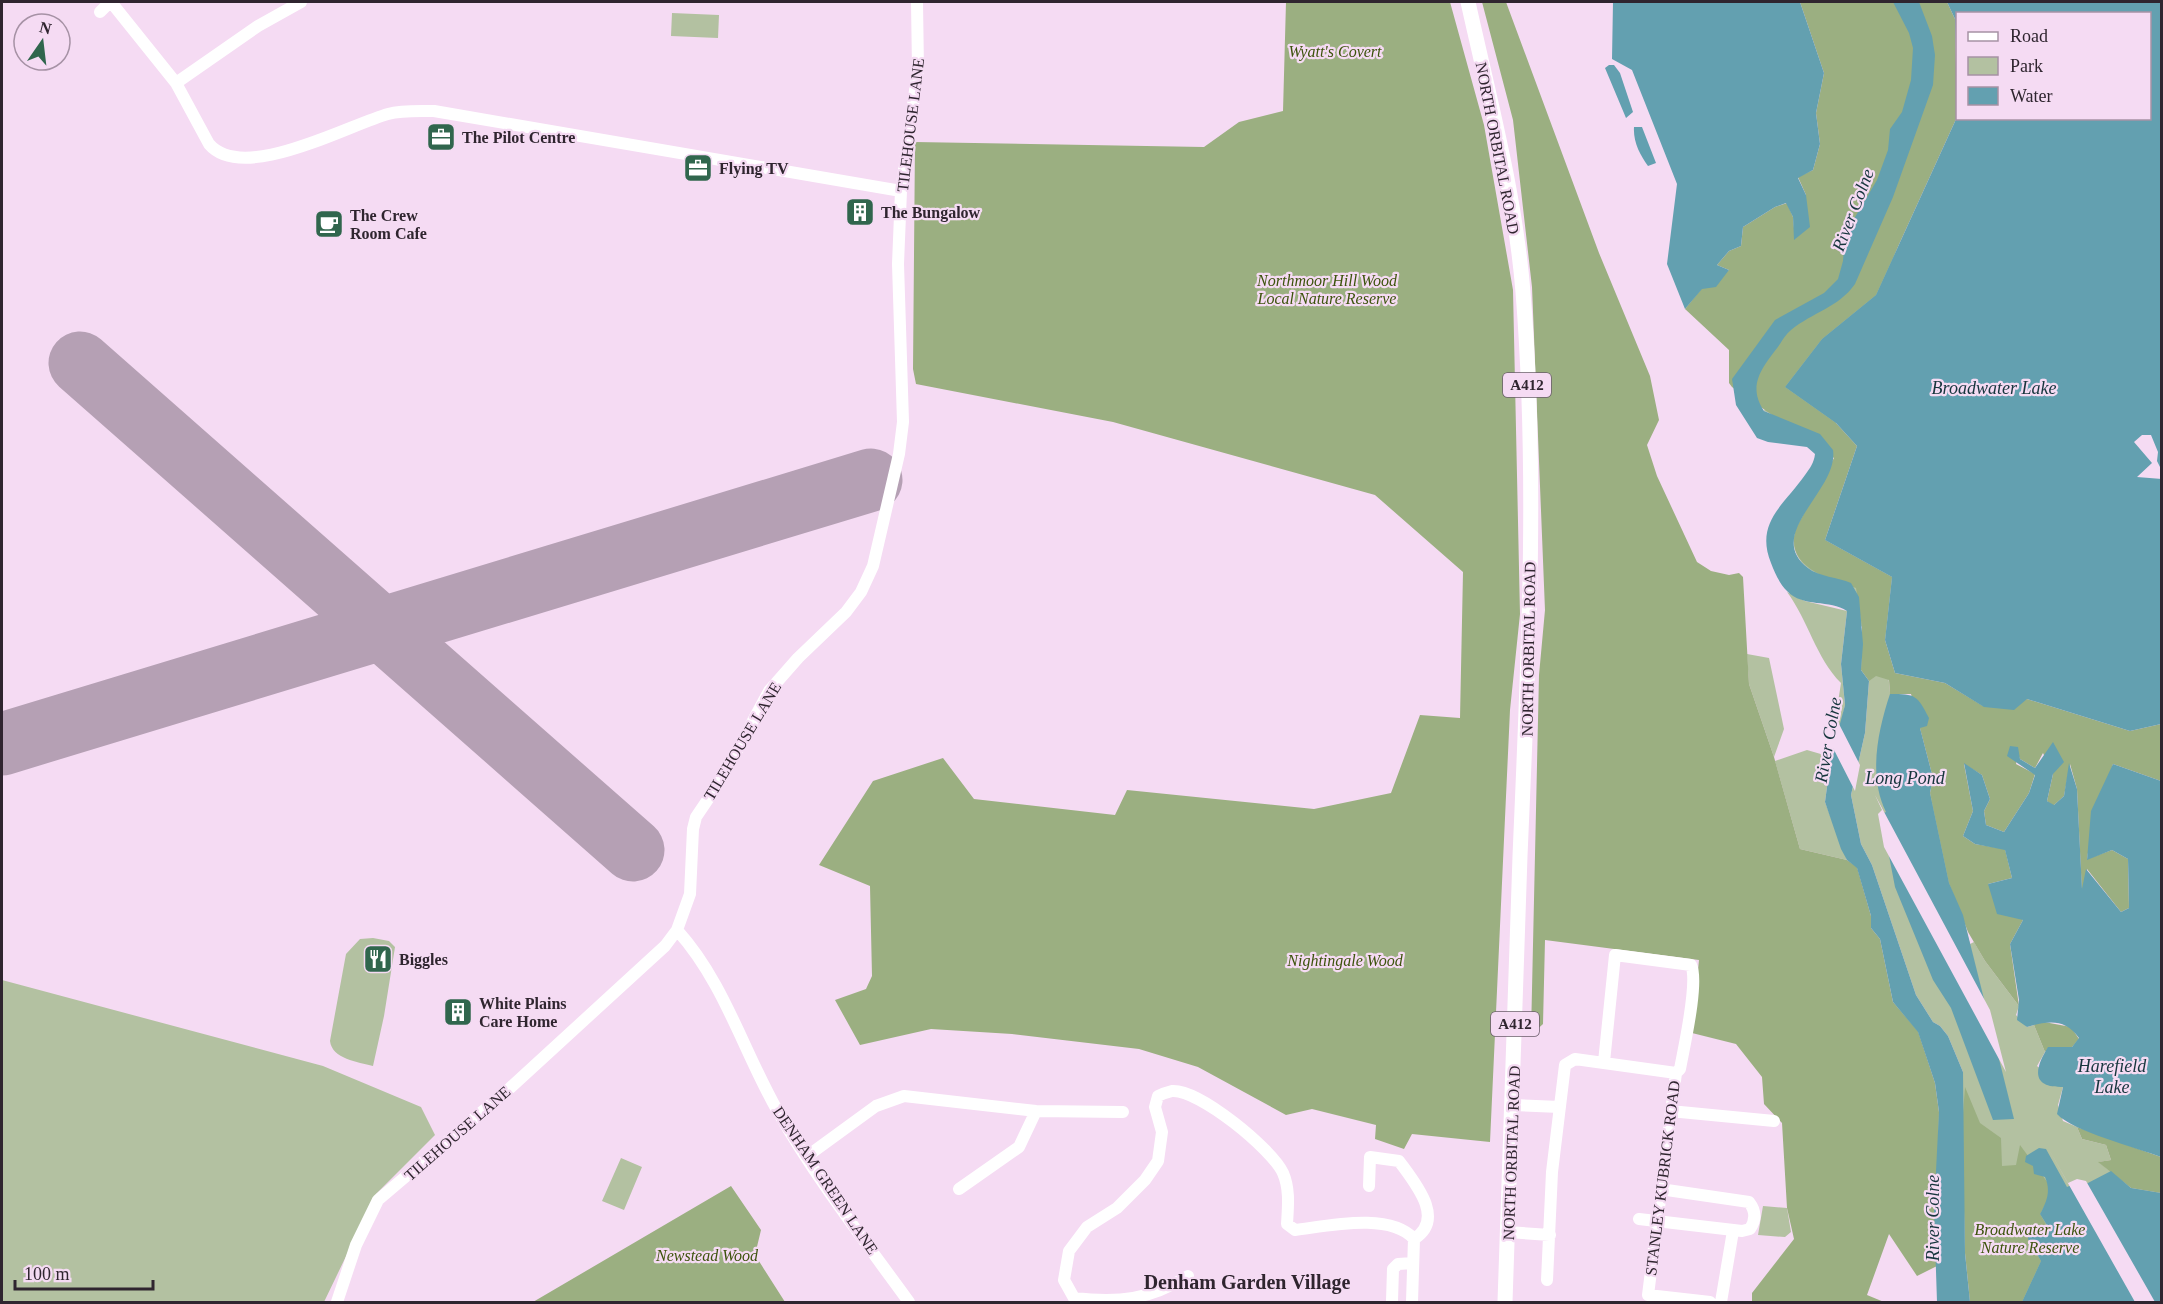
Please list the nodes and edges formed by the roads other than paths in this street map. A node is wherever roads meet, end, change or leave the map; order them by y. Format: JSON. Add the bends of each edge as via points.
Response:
{"nodes":[{"id":1,"x":111,"y":2,"type":"edge"},
{"id":2,"x":301,"y":2,"type":"edge"},
{"id":3,"x":917,"y":2,"type":"edge"},
{"id":4,"x":1467,"y":2,"type":"edge"},
{"id":5,"x":100,"y":12,"type":"dead end"},
{"id":6,"x":176,"y":83,"type":"junction"},
{"id":7,"x":901,"y":191,"type":"junction"},
{"id":8,"x":677,"y":930,"type":"junction"},
{"id":9,"x":1604,"y":1062,"type":"junction"},
{"id":10,"x":1676,"y":1073,"type":"junction"},
{"id":11,"x":1513,"y":1105,"type":"junction"},
{"id":12,"x":1560,"y":1107,"type":"junction"},
{"id":13,"x":1036,"y":1111,"type":"junction"},
{"id":14,"x":1670,"y":1111,"type":"junction"},
{"id":15,"x":1123,"y":1112,"type":"dead end"},
{"id":16,"x":1774,"y":1121,"type":"dead end"},
{"id":17,"x":806,"y":1157,"type":"junction"},
{"id":18,"x":1369,"y":1186,"type":"dead end"},
{"id":19,"x":1660,"y":1189,"type":"junction"},
{"id":20,"x":959,"y":1190,"type":"dead end"},
{"id":21,"x":1639,"y":1219,"type":"dead end"},
{"id":22,"x":1657,"y":1221,"type":"junction"},
{"id":23,"x":1733,"y":1231,"type":"junction"},
{"id":24,"x":1508,"y":1232,"type":"junction"},
{"id":25,"x":1550,"y":1235,"type":"junction"},
{"id":26,"x":1414,"y":1239,"type":"junction"},
{"id":27,"x":1413,"y":1263,"type":"junction"},
{"id":28,"x":1188,"y":1276,"type":"dead end"},
{"id":29,"x":1547,"y":1280,"type":"dead end"},
{"id":30,"x":1073,"y":1300,"type":"edge"},
{"id":31,"x":1392,"y":1301,"type":"dead end"},
{"id":32,"x":338,"y":1302,"type":"edge"},
{"id":33,"x":909,"y":1302,"type":"edge"},
{"id":34,"x":1412,"y":1302,"type":"edge"},
{"id":35,"x":1505,"y":1302,"type":"edge"},
{"id":36,"x":1710,"y":1302,"type":"edge"},
{"id":37,"x":1721,"y":1302,"type":"edge"}],
"edges":[{"from":1,"to":5,"type":"street"},
{"from":1,"to":6,"type":"street"},
{"from":2,"to":6,"type":"street","via":[[258,26]]},
{"from":3,"to":7,"type":"street","name":"TILEHOUSE LANE","via":[[918,69]]},
{"from":4,"to":11,"type":"main road","name":"NORTH ORBITAL ROAD","number":"A412","via":[[1512,206],[1523,291],[1530,456],[1529,664]]},
{"from":6,"to":7,"type":"street","via":[[215,150],[235,157],[296,148],[387,114],[434,111]]},
{"from":7,"to":8,"type":"street","name":"TILEHOUSE LANE","via":[[898,264],[903,422],[873,566],[846,612],[770,691],[696,817],[690,894]]},
{"from":8,"to":17,"type":"street","name":"DENHAM GREEN LANE","via":[[720,991],[776,1109]]},
{"from":8,"to":32,"type":"street","name":"TILEHOUSE LANE","via":[[665,946],[502,1095],[378,1200],[356,1245]]},
{"from":9,"to":10,"type":"street","name":"STANLEY KUBRICK ROAD"},
{"from":9,"to":10,"type":"street","via":[[1615,955],[1691,965],[1694,972],[1689,1015],[1680,1069]]},
{"from":9,"to":12,"type":"street","name":"STANLEY KUBRICK ROAD","via":[[1569,1060]]},
{"from":10,"to":14,"type":"street","name":"STANLEY KUBRICK ROAD"},
{"from":11,"to":12,"type":"street"},
{"from":11,"to":24,"type":"main road","name":"NORTH ORBITAL ROAD","number":"A412"},
{"from":12,"to":25,"type":"street","name":"STANLEY KUBRICK ROAD"},
{"from":13,"to":15,"type":"street"},
{"from":13,"to":17,"type":"street","via":[[904,1096],[876,1106]]},
{"from":13,"to":20,"type":"street","via":[[1019,1147]]},
{"from":14,"to":16,"type":"street"},
{"from":14,"to":19,"type":"street","name":"STANLEY KUBRICK ROAD"},
{"from":17,"to":33,"type":"street","name":"DENHAM GREEN LANE"},
{"from":18,"to":26,"type":"street","via":[[1370,1157],[1399,1161],[1427,1206],[1428,1225]]},
{"from":19,"to":22,"type":"street","name":"STANLEY KUBRICK ROAD"},
{"from":19,"to":23,"type":"street","via":[[1749,1202],[1754,1223],[1750,1229]]},
{"from":21,"to":22,"type":"street"},
{"from":22,"to":23,"type":"street"},
{"from":22,"to":36,"type":"street","name":"STANLEY KUBRICK ROAD","via":[[1648,1295]]},
{"from":23,"to":37,"type":"street"},
{"from":24,"to":25,"type":"street"},
{"from":24,"to":35,"type":"main road","name":"NORTH ORBITAL ROAD","number":"A412"},
{"from":25,"to":29,"type":"street","name":"STANLEY KUBRICK ROAD"},
{"from":26,"to":27,"type":"street"},
{"from":26,"to":30,"type":"street","via":[[1392,1225],[1356,1223],[1295,1230],[1287,1224],[1288,1194],[1283,1172],[1232,1120],[1194,1097],[1173,1091],[1158,1096],[1155,1107],[1162,1132],[1158,1161],[1145,1180],[1117,1208],[1087,1227],[1069,1251],[1064,1280]]},
{"from":27,"to":31,"type":"street","via":[[1398,1264],[1393,1269]]},
{"from":27,"to":34,"type":"street"},
{"from":28,"to":30,"type":"street","via":[[1151,1296]]}]}
